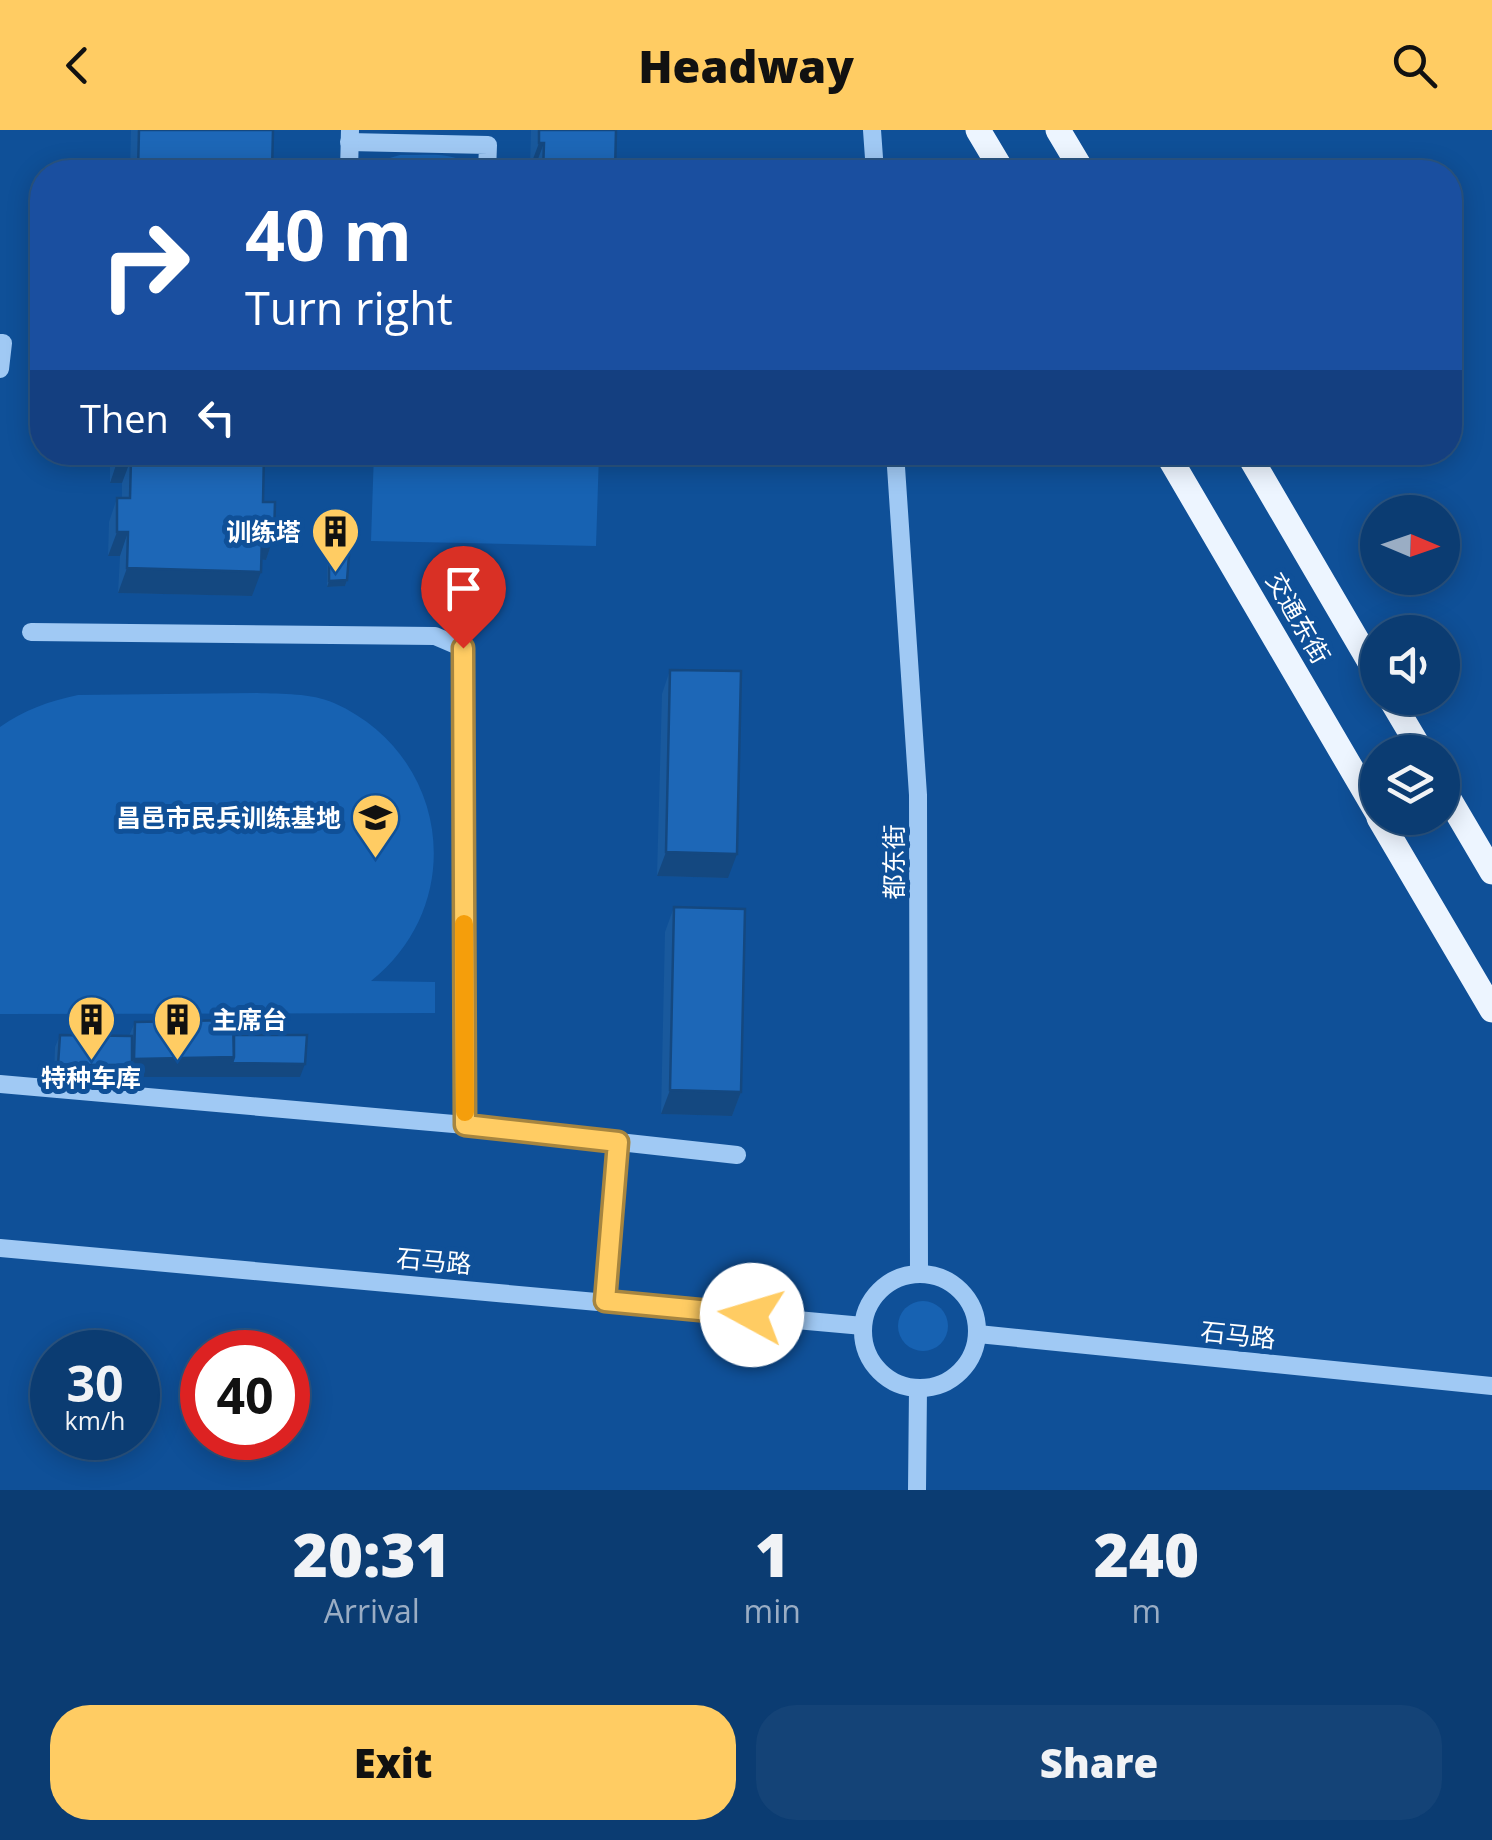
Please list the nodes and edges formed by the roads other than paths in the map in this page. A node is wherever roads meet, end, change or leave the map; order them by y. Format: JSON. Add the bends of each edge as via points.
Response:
{"nodes":[{"id":1,"x":872,"y":130,"type":"edge"},
{"id":2,"x":978,"y":130,"type":"edge"},
{"id":3,"x":1058,"y":130,"type":"edge"},
{"id":4,"x":349,"y":136,"type":"edge"},
{"id":5,"x":487,"y":160,"type":"edge"},
{"id":6,"x":874,"y":160,"type":"edge"},
{"id":7,"x":996,"y":160,"type":"edge"},
{"id":8,"x":1076,"y":160,"type":"edge"},
{"id":9,"x":0,"y":343,"type":"edge"},
{"id":10,"x":0,"y":368,"type":"edge"},
{"id":11,"x":896,"y":465,"type":"edge"},
{"id":12,"x":1174,"y":465,"type":"edge"},
{"id":13,"x":1255,"y":465,"type":"edge"},
{"id":14,"x":31,"y":632,"type":"dead end"},
{"id":15,"x":1360,"y":645,"type":"edge"},
{"id":16,"x":1360,"y":785,"type":"edge"},
{"id":17,"x":1460,"y":818,"type":"edge"},
{"id":18,"x":1389,"y":835,"type":"edge"},
{"id":19,"x":1492,"y":872,"type":"edge"},
{"id":20,"x":1492,"y":1010,"type":"edge"},
{"id":21,"x":0,"y":1084,"type":"edge"},
{"id":22,"x":465,"y":1125,"type":"junction"},
{"id":23,"x":618,"y":1142,"type":"junction"},
{"id":24,"x":736,"y":1155,"type":"dead end"},
{"id":25,"x":0,"y":1248,"type":"edge"},
{"id":26,"x":919,"y":1273,"type":"junction"},
{"id":27,"x":605,"y":1301,"type":"junction"},
{"id":28,"x":863,"y":1326,"type":"junction"},
{"id":29,"x":978,"y":1334,"type":"junction"},
{"id":30,"x":1492,"y":1386,"type":"edge"},
{"id":31,"x":918,"y":1388,"type":"junction"},
{"id":32,"x":917,"y":1490,"type":"edge"}],
"edges":[{"from":1,"to":6,"type":"street"},
{"from":2,"to":7,"type":"main road"},
{"from":3,"to":8,"type":"main road"},
{"from":4,"to":5,"type":"street","via":[[488,145]]},
{"from":9,"to":10,"type":"street"},
{"from":11,"to":26,"type":"street","name":"都东街","via":[[918,795]]},
{"from":12,"to":16,"type":"main road","name":"交通东街"},
{"from":13,"to":15,"type":"main road","name":"交通东街"},
{"from":14,"to":22,"type":"street","via":[[436,636],[463,648]]},
{"from":17,"to":19,"type":"main road"},
{"from":18,"to":20,"type":"main road","name":"交通东街"},
{"from":21,"to":22,"type":"street"},
{"from":22,"to":23,"type":"street"},
{"from":23,"to":24,"type":"street"},
{"from":23,"to":27,"type":"street"},
{"from":25,"to":27,"type":"street","name":"石马路"},
{"from":26,"to":28,"type":"street","via":[[884,1285]]},
{"from":26,"to":29,"type":"street","via":[[938,1275],[967,1296]]},
{"from":27,"to":28,"type":"street","name":"石马路"},
{"from":28,"to":31,"type":"street","via":[[876,1369]]},
{"from":29,"to":30,"type":"street","name":"石马路"},
{"from":29,"to":31,"type":"street","via":[[963,1370],[948,1382]]},
{"from":31,"to":32,"type":"street"}]}
